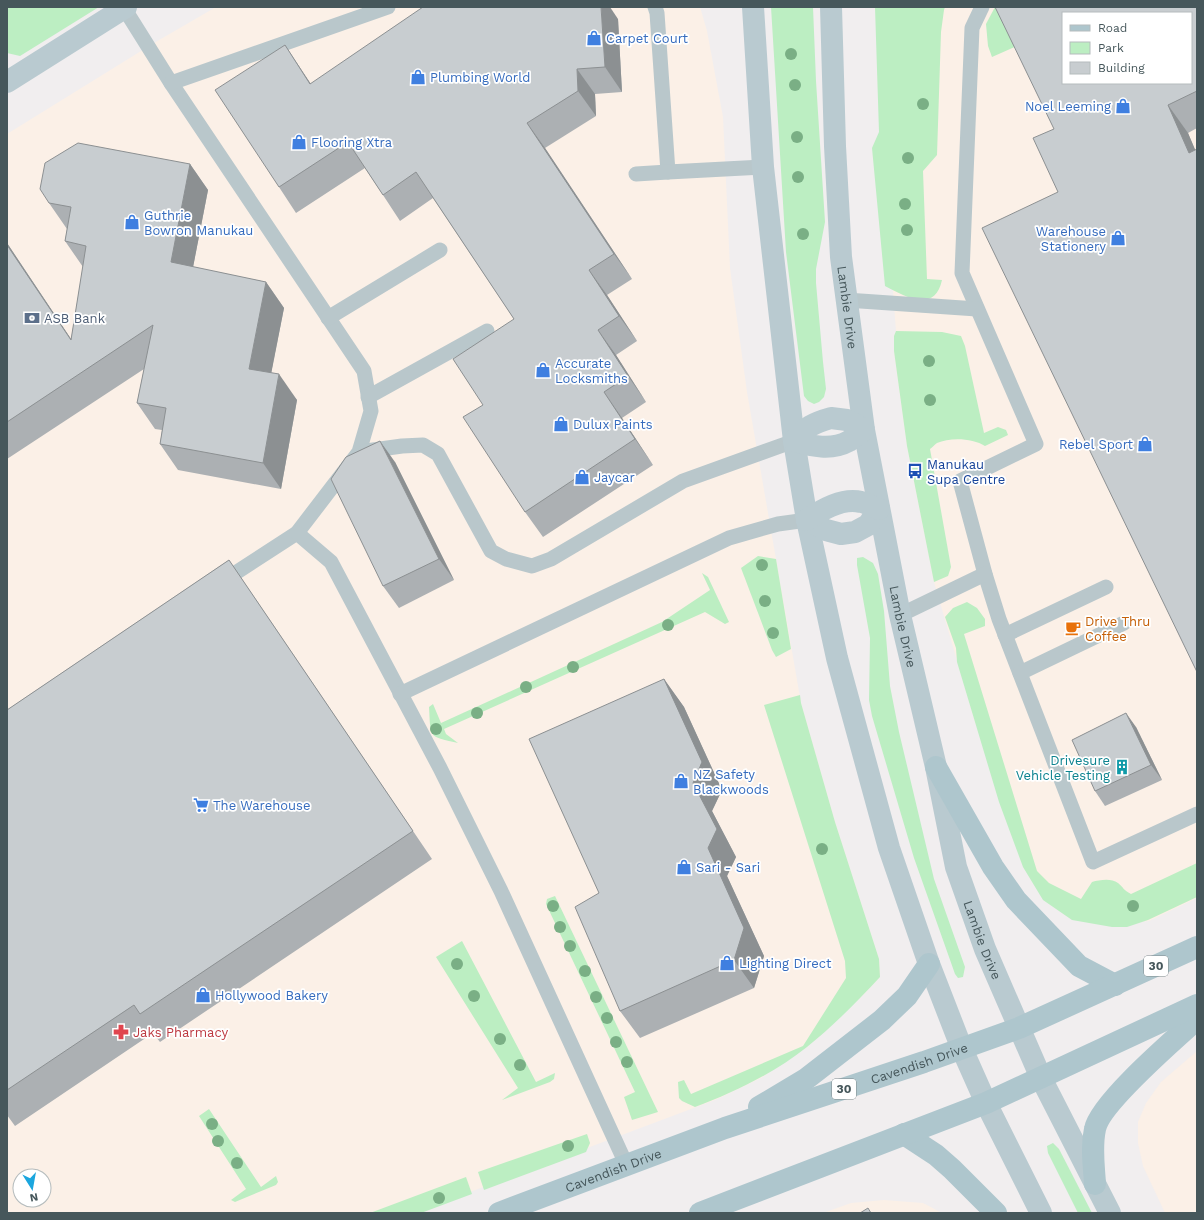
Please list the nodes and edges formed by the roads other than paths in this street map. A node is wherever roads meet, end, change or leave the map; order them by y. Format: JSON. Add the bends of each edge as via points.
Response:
{"nodes":[{"id":1,"x":125,"y":7,"type":"edge"},
{"id":2,"x":388,"y":7,"type":"edge"},
{"id":3,"x":655,"y":7,"type":"edge"},
{"id":4,"x":753,"y":7,"type":"edge"},
{"id":5,"x":831,"y":7,"type":"edge"},
{"id":6,"x":982,"y":7,"type":"edge"},
{"id":7,"x":7,"y":82,"type":"edge"},
{"id":8,"x":171,"y":83,"type":"junction"},
{"id":9,"x":763,"y":167,"type":"junction"},
{"id":10,"x":668,"y":172,"type":"junction"},
{"id":11,"x":636,"y":174,"type":"dead end"},
{"id":12,"x":440,"y":250,"type":"dead end"},
{"id":13,"x":846,"y":300,"type":"junction"},
{"id":14,"x":977,"y":309,"type":"junction"},
{"id":15,"x":328,"y":318,"type":"junction"},
{"id":16,"x":487,"y":331,"type":"dead end"},
{"id":17,"x":368,"y":397,"type":"junction"},
{"id":18,"x":864,"y":430,"type":"junction"},
{"id":19,"x":794,"y":441,"type":"junction"},
{"id":20,"x":359,"y":452,"type":"junction"},
{"id":21,"x":879,"y":509,"type":"junction"},
{"id":22,"x":807,"y":520,"type":"junction"},
{"id":23,"x":297,"y":533,"type":"junction"},
{"id":24,"x":985,"y":574,"type":"junction"},
{"id":25,"x":1106,"y":587,"type":"dead end"},
{"id":26,"x":212,"y":589,"type":"edge"},
{"id":27,"x":900,"y":615,"type":"junction"},
{"id":28,"x":1124,"y":623,"type":"dead end"},
{"id":29,"x":1005,"y":635,"type":"junction"},
{"id":30,"x":1020,"y":673,"type":"junction"},
{"id":31,"x":400,"y":694,"type":"junction"},
{"id":32,"x":936,"y":767,"type":"junction"},
{"id":33,"x":1197,"y":814,"type":"edge"},
{"id":34,"x":1197,"y":947,"type":"edge"},
{"id":35,"x":929,"y":964,"type":"junction"},
{"id":36,"x":1115,"y":985,"type":"junction"},
{"id":37,"x":1197,"y":1005,"type":"edge"},
{"id":38,"x":1197,"y":1019,"type":"edge"},
{"id":39,"x":1019,"y":1028,"type":"junction"},
{"id":40,"x":962,"y":1049,"type":"junction"},
{"id":41,"x":1041,"y":1078,"type":"junction"},
{"id":42,"x":986,"y":1103,"type":"junction"},
{"id":43,"x":725,"y":1128,"type":"junction"},
{"id":44,"x":904,"y":1134,"type":"junction"},
{"id":45,"x":626,"y":1164,"type":"junction"},
{"id":46,"x":1095,"y":1184,"type":"junction"},
{"id":47,"x":734,"y":1207,"type":"edge"},
{"id":48,"x":499,"y":1213,"type":"edge"},
{"id":49,"x":700,"y":1213,"type":"edge"},
{"id":50,"x":996,"y":1213,"type":"edge"},
{"id":51,"x":1040,"y":1213,"type":"edge"},
{"id":52,"x":1110,"y":1213,"type":"edge"}],
"edges":[{"from":1,"to":7,"type":"main road"},
{"from":1,"to":8,"type":"lane"},
{"from":2,"to":8,"type":"lane"},
{"from":3,"to":10,"type":"lane"},
{"from":4,"to":9,"type":"main road"},
{"from":5,"to":13,"type":"main road","name":"Lambie Drive","via":[[835,154]]},
{"from":6,"to":14,"type":"lane","via":[[972,28],[962,273]]},
{"from":8,"to":15,"type":"lane"},
{"from":9,"to":10,"type":"lane"},
{"from":9,"to":19,"type":"main road"},
{"from":10,"to":11,"type":"lane"},
{"from":12,"to":15,"type":"lane"},
{"from":13,"to":14,"type":"lane"},
{"from":13,"to":18,"type":"main road","name":"Lambie Drive"},
{"from":14,"to":24,"type":"lane","via":[[1036,444],[960,481]]},
{"from":15,"to":17,"type":"lane","via":[[364,371]]},
{"from":16,"to":17,"type":"lane"},
{"from":17,"to":20,"type":"lane","via":[[371,411]]},
{"from":18,"to":19,"type":"main road","via":[[849,442],[833,446],[817,447]]},
{"from":18,"to":21,"type":"main road","name":"Lambie Drive"},
{"from":19,"to":20,"type":"lane","via":[[683,481],[551,559],[532,566],[506,560],[491,551],[438,454],[423,445]]},
{"from":19,"to":22,"type":"main road"},
{"from":20,"to":23,"type":"lane"},
{"from":21,"to":22,"type":"main road","via":[[860,501],[846,502],[821,510]]},
{"from":21,"to":22,"type":"main road","via":[[868,525],[855,532],[841,534],[826,530]]},
{"from":21,"to":27,"type":"main road","name":"Lambie Drive"},
{"from":22,"to":31,"type":"lane","via":[[778,524],[729,538]]},
{"from":22,"to":35,"type":"main road","via":[[837,658],[889,848]]},
{"from":23,"to":26,"type":"lane"},
{"from":23,"to":31,"type":"lane","via":[[331,562]]},
{"from":24,"to":27,"type":"lane"},
{"from":24,"to":29,"type":"lane"},
{"from":25,"to":29,"type":"lane"},
{"from":27,"to":32,"type":"main road","name":"Lambie Drive"},
{"from":28,"to":30,"type":"lane"},
{"from":29,"to":30,"type":"lane"},
{"from":30,"to":33,"type":"lane","via":[[1093,862]]},
{"from":31,"to":45,"type":"lane","via":[[501,891]]},
{"from":32,"to":36,"type":"main road","via":[[993,867],[1016,900],[1078,966]]},
{"from":32,"to":39,"type":"main road","name":"Lambie Drive","via":[[956,867],[985,949]]},
{"from":34,"to":36,"type":"main road","name":"Cavendish Drive","number":"30"},
{"from":35,"to":40,"type":"main road"},
{"from":35,"to":43,"type":"main road","via":[[907,996],[882,1020],[806,1079]]},
{"from":36,"to":39,"type":"main road","name":"Cavendish Drive","number":"30"},
{"from":37,"to":41,"type":"main road"},
{"from":38,"to":46,"type":"main road","via":[[1160,1051],[1113,1100],[1099,1119],[1095,1128],[1093,1148]]},
{"from":39,"to":40,"type":"main road","name":"Cavendish Drive","number":"30"},
{"from":39,"to":41,"type":"main road","name":"Lambie Drive"},
{"from":40,"to":42,"type":"main road"},
{"from":40,"to":43,"type":"main road","name":"Cavendish Drive","number":"30"},
{"from":41,"to":42,"type":"main road"},
{"from":41,"to":46,"type":"main road","name":"Lambie Drive"},
{"from":42,"to":44,"type":"main road"},
{"from":42,"to":51,"type":"main road"},
{"from":43,"to":45,"type":"main road","name":"Cavendish Drive","number":"30"},
{"from":44,"to":47,"type":"main road"},
{"from":44,"to":50,"type":"main road","via":[[936,1155]]},
{"from":45,"to":48,"type":"main road","name":"Cavendish Drive","number":"30"},
{"from":46,"to":52,"type":"main road","name":"Lambie Drive"},
{"from":47,"to":49,"type":"main road"}]}
